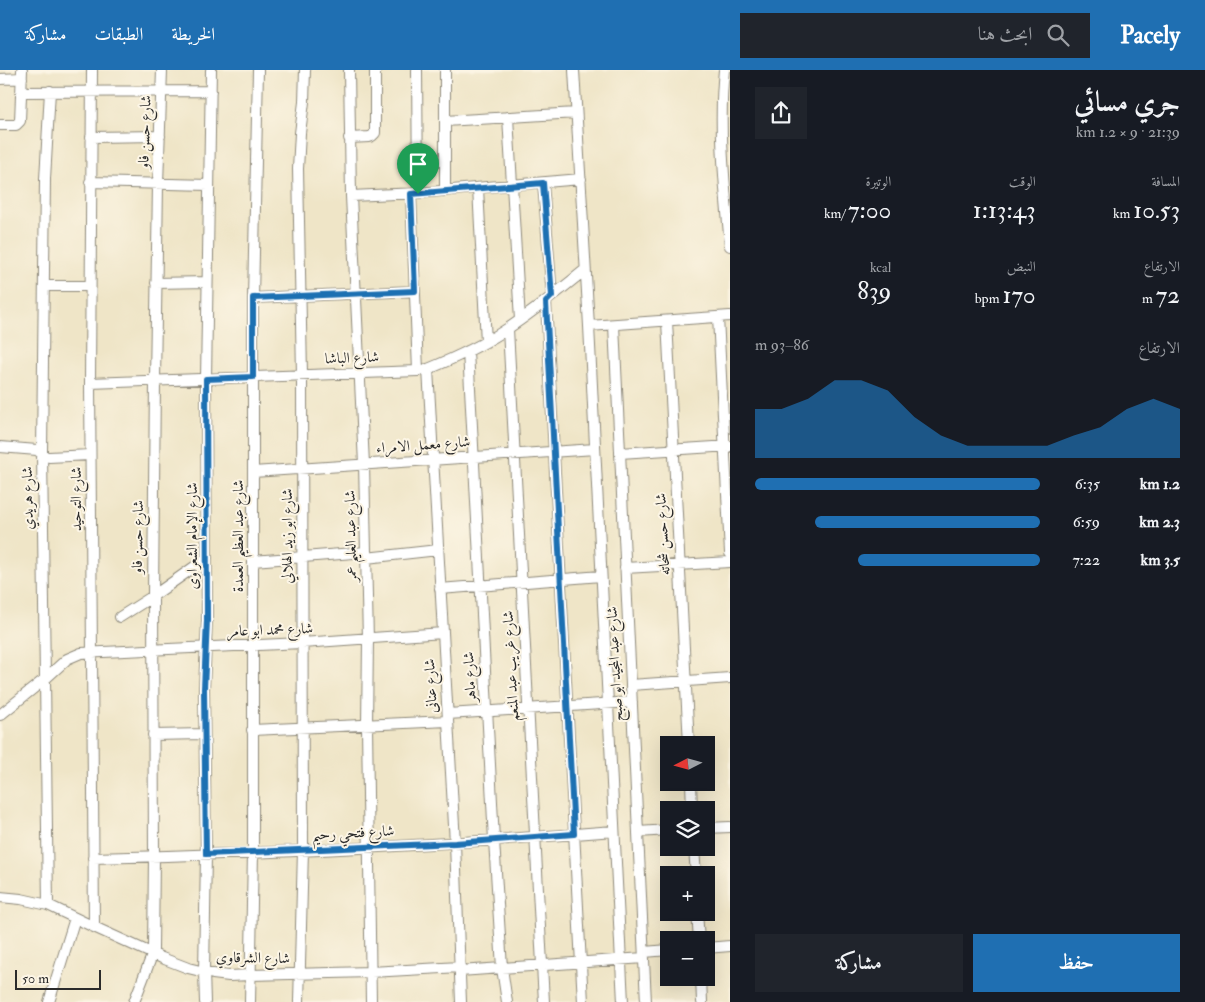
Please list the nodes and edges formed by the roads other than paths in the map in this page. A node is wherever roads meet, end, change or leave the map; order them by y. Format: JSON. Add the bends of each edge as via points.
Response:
{"nodes":[{"id":1,"x":92,"y":70,"type":"edge"},
{"id":2,"x":162,"y":70,"type":"edge"},
{"id":3,"x":212,"y":70,"type":"edge"},
{"id":4,"x":258,"y":70,"type":"edge"},
{"id":5,"x":305,"y":70,"type":"edge"},
{"id":6,"x":349,"y":70,"type":"edge"},
{"id":7,"x":375,"y":70,"type":"edge"},
{"id":8,"x":417,"y":70,"type":"edge"},
{"id":9,"x":446,"y":70,"type":"edge"},
{"id":10,"x":574,"y":70,"type":"edge"},
{"id":11,"x":724,"y":70,"type":"edge"},
{"id":12,"x":22,"y":74,"type":"edge"},
{"id":13,"x":0,"y":79,"type":"edge"},
{"id":14,"x":726,"y":85,"type":"edge"},
{"id":15,"x":92,"y":91,"type":"junction"},
{"id":16,"x":161,"y":91,"type":"junction"},
{"id":17,"x":211,"y":91,"type":"junction"},
{"id":18,"x":22,"y":92,"type":"junction"},
{"id":19,"x":50,"y":92,"type":"junction"},
{"id":20,"x":576,"y":113,"type":"junction"},
{"id":21,"x":508,"y":117,"type":"junction"},
{"id":22,"x":445,"y":121,"type":"junction"},
{"id":23,"x":0,"y":125,"type":"edge"},
{"id":24,"x":160,"y":136,"type":"junction"},
{"id":25,"x":91,"y":137,"type":"junction"},
{"id":26,"x":349,"y":138,"type":"junction"},
{"id":27,"x":726,"y":156,"type":"edge"},
{"id":28,"x":581,"y":179,"type":"junction"},
{"id":29,"x":90,"y":182,"type":"junction"},
{"id":30,"x":543,"y":183,"type":"junction"},
{"id":31,"x":158,"y":184,"type":"junction"},
{"id":32,"x":209,"y":185,"type":"junction"},
{"id":33,"x":512,"y":185,"type":"junction"},
{"id":34,"x":478,"y":188,"type":"junction"},
{"id":35,"x":445,"y":191,"type":"junction"},
{"id":36,"x":414,"y":194,"type":"junction"},
{"id":37,"x":728,"y":195,"type":"edge"},
{"id":38,"x":351,"y":196,"type":"junction"},
{"id":39,"x":730,"y":246,"type":"edge"},
{"id":40,"x":585,"y":270,"type":"junction"},
{"id":41,"x":156,"y":282,"type":"junction"},
{"id":42,"x":207,"y":282,"type":"junction"},
{"id":43,"x":44,"y":286,"type":"junction"},
{"id":44,"x":90,"y":286,"type":"junction"},
{"id":45,"x":415,"y":291,"type":"junction"},
{"id":46,"x":356,"y":294,"type":"junction"},
{"id":47,"x":302,"y":296,"type":"junction"},
{"id":48,"x":253,"y":298,"type":"junction"},
{"id":49,"x":549,"y":299,"type":"junction"},
{"id":50,"x":730,"y":316,"type":"edge"},
{"id":51,"x":718,"y":317,"type":"junction"},
{"id":52,"x":520,"y":320,"type":"junction"},
{"id":53,"x":667,"y":320,"type":"junction"},
{"id":54,"x":614,"y":325,"type":"junction"},
{"id":55,"x":589,"y":326,"type":"junction"},
{"id":56,"x":508,"y":329,"type":"junction"},
{"id":57,"x":486,"y":342,"type":"junction"},
{"id":58,"x":468,"y":351,"type":"junction"},
{"id":59,"x":423,"y":370,"type":"junction"},
{"id":60,"x":360,"y":373,"type":"junction"},
{"id":61,"x":302,"y":375,"type":"junction"},
{"id":62,"x":253,"y":377,"type":"junction"},
{"id":63,"x":206,"y":379,"type":"junction"},
{"id":64,"x":155,"y":381,"type":"junction"},
{"id":65,"x":90,"y":383,"type":"junction"},
{"id":66,"x":0,"y":447,"type":"edge"},
{"id":67,"x":727,"y":447,"type":"edge"},
{"id":68,"x":595,"y":449,"type":"junction"},
{"id":69,"x":674,"y":450,"type":"junction"},
{"id":70,"x":554,"y":451,"type":"junction"},
{"id":71,"x":42,"y":453,"type":"junction"},
{"id":72,"x":620,"y":453,"type":"junction"},
{"id":73,"x":514,"y":454,"type":"junction"},
{"id":74,"x":90,"y":455,"type":"junction"},
{"id":75,"x":473,"y":457,"type":"junction"},
{"id":76,"x":433,"y":460,"type":"junction"},
{"id":77,"x":364,"y":464,"type":"junction"},
{"id":78,"x":302,"y":468,"type":"junction"},
{"id":79,"x":253,"y":472,"type":"junction"},
{"id":80,"x":438,"y":550,"type":"junction"},
{"id":81,"x":730,"y":553,"type":"edge"},
{"id":82,"x":366,"y":555,"type":"junction"},
{"id":83,"x":302,"y":557,"type":"junction"},
{"id":84,"x":207,"y":558,"type":"junction"},
{"id":85,"x":252,"y":561,"type":"junction"},
{"id":86,"x":730,"y":562,"type":"edge"},
{"id":87,"x":680,"y":565,"type":"junction"},
{"id":88,"x":625,"y":568,"type":"junction"},
{"id":89,"x":601,"y":576,"type":"junction"},
{"id":90,"x":561,"y":579,"type":"junction"},
{"id":91,"x":521,"y":582,"type":"junction"},
{"id":92,"x":480,"y":586,"type":"junction"},
{"id":93,"x":440,"y":589,"type":"junction"},
{"id":94,"x":153,"y":596,"type":"junction"},
{"id":95,"x":120,"y":616,"type":"dead end"},
{"id":96,"x":443,"y":633,"type":"junction"},
{"id":97,"x":368,"y":640,"type":"junction"},
{"id":98,"x":302,"y":644,"type":"junction"},
{"id":99,"x":252,"y":646,"type":"junction"},
{"id":100,"x":206,"y":647,"type":"junction"},
{"id":101,"x":152,"y":649,"type":"junction"},
{"id":102,"x":92,"y":652,"type":"junction"},
{"id":103,"x":45,"y":678,"type":"junction"},
{"id":104,"x":730,"y":678,"type":"edge"},
{"id":105,"x":686,"y":681,"type":"junction"},
{"id":106,"x":631,"y":685,"type":"junction"},
{"id":107,"x":632,"y":702,"type":"junction"},
{"id":108,"x":608,"y":704,"type":"junction"},
{"id":109,"x":568,"y":706,"type":"junction"},
{"id":110,"x":528,"y":709,"type":"junction"},
{"id":111,"x":487,"y":712,"type":"junction"},
{"id":112,"x":0,"y":715,"type":"edge"},
{"id":113,"x":448,"y":718,"type":"junction"},
{"id":114,"x":367,"y":725,"type":"junction"},
{"id":115,"x":302,"y":728,"type":"junction"},
{"id":116,"x":252,"y":730,"type":"junction"},
{"id":117,"x":204,"y":734,"type":"junction"},
{"id":118,"x":153,"y":735,"type":"junction"},
{"id":119,"x":689,"y":736,"type":"edge"},
{"id":120,"x":730,"y":827,"type":"edge"},
{"id":121,"x":715,"y":828,"type":"edge"},
{"id":122,"x":614,"y":831,"type":"junction"},
{"id":123,"x":660,"y":831,"type":"edge"},
{"id":124,"x":638,"y":832,"type":"junction"},
{"id":125,"x":574,"y":834,"type":"junction"},
{"id":126,"x":535,"y":837,"type":"junction"},
{"id":127,"x":494,"y":840,"type":"junction"},
{"id":128,"x":455,"y":843,"type":"junction"},
{"id":129,"x":369,"y":847,"type":"junction"},
{"id":130,"x":303,"y":850,"type":"junction"},
{"id":131,"x":252,"y":853,"type":"junction"},
{"id":132,"x":206,"y":854,"type":"junction"},
{"id":133,"x":154,"y":857,"type":"junction"},
{"id":134,"x":93,"y":858,"type":"junction"},
{"id":135,"x":0,"y":897,"type":"edge"},
{"id":136,"x":48,"y":905,"type":"junction"},
{"id":137,"x":75,"y":918,"type":"junction"},
{"id":138,"x":94,"y":927,"type":"junction"},
{"id":139,"x":730,"y":946,"type":"edge"},
{"id":140,"x":715,"y":947,"type":"edge"},
{"id":141,"x":660,"y":952,"type":"edge"},
{"id":142,"x":152,"y":954,"type":"junction"},
{"id":143,"x":644,"y":955,"type":"junction"},
{"id":144,"x":621,"y":960,"type":"junction"},
{"id":145,"x":581,"y":963,"type":"junction"},
{"id":146,"x":542,"y":965,"type":"junction"},
{"id":147,"x":502,"y":968,"type":"junction"},
{"id":148,"x":460,"y":969,"type":"junction"},
{"id":149,"x":204,"y":972,"type":"junction"},
{"id":150,"x":370,"y":972,"type":"junction"},
{"id":151,"x":300,"y":974,"type":"junction"},
{"id":152,"x":250,"y":975,"type":"junction"},
{"id":153,"x":701,"y":986,"type":"edge"},
{"id":154,"x":49,"y":1002,"type":"edge"},
{"id":155,"x":134,"y":1002,"type":"edge"},
{"id":156,"x":205,"y":1002,"type":"edge"},
{"id":157,"x":250,"y":1002,"type":"edge"},
{"id":158,"x":300,"y":1002,"type":"edge"},
{"id":159,"x":371,"y":1002,"type":"edge"},
{"id":160,"x":461,"y":1002,"type":"edge"},
{"id":161,"x":506,"y":1002,"type":"edge"},
{"id":162,"x":544,"y":1002,"type":"edge"},
{"id":163,"x":584,"y":1002,"type":"edge"},
{"id":164,"x":623,"y":1002,"type":"edge"},
{"id":165,"x":646,"y":1002,"type":"edge"},
{"id":166,"x":702,"y":1002,"type":"edge"}],
"edges":[{"from":1,"to":15,"type":"street","name":"شارع التوحيد"},
{"from":2,"to":16,"type":"street","name":"شارع حسن فاو"},
{"from":3,"to":17,"type":"street","name":"شارع الإمام الشعراوى"},
{"from":4,"to":48,"type":"street","name":"شارع عبد العظيم العمدة"},
{"from":5,"to":47,"type":"street","name":"شارع ابو زيد الهلالي","via":[[298,169]]},
{"from":6,"to":26,"type":"street","name":"شارع عبد العليم عمر"},
{"from":7,"to":26,"type":"street","via":[[375,133],[369,137]]},
{"from":8,"to":36,"type":"street","name":"شارع عنانى"},
{"from":9,"to":22,"type":"street"},
{"from":10,"to":20,"type":"street","name":"شارع عبد المجيد ابو صبح"},
{"from":11,"to":14,"type":"street"},
{"from":12,"to":13,"type":"street"},
{"from":12,"to":18,"type":"street"},
{"from":14,"to":27,"type":"street","via":[[721,132]]},
{"from":15,"to":16,"type":"street"},
{"from":15,"to":19,"type":"street"},
{"from":15,"to":25,"type":"street","name":"شارع التوحيد"},
{"from":16,"to":17,"type":"street"},
{"from":16,"to":24,"type":"street","name":"شارع حسن فاو"},
{"from":17,"to":32,"type":"street","name":"شارع الإمام الشعراوى"},
{"from":18,"to":19,"type":"street"},
{"from":18,"to":23,"type":"street","via":[[20,121],[16,125]]},
{"from":19,"to":43,"type":"street","name":"شارع هريدي","via":[[45,153]]},
{"from":20,"to":21,"type":"street"},
{"from":20,"to":28,"type":"street","name":"شارع عبد المجيد ابو صبح"},
{"from":21,"to":22,"type":"street"},
{"from":21,"to":33,"type":"street"},
{"from":22,"to":35,"type":"street"},
{"from":24,"to":25,"type":"street"},
{"from":24,"to":31,"type":"street","name":"شارع حسن فاو"},
{"from":25,"to":29,"type":"street","name":"شارع التوحيد"},
{"from":26,"to":38,"type":"street","name":"شارع عبد العليم عمر"},
{"from":27,"to":37,"type":"street"},
{"from":28,"to":30,"type":"street"},
{"from":28,"to":40,"type":"street","name":"شارع عبد المجيد ابو صبح"},
{"from":29,"to":31,"type":"street"},
{"from":29,"to":44,"type":"street","name":"شارع التوحيد"},
{"from":30,"to":33,"type":"street"},
{"from":30,"to":49,"type":"street"},
{"from":31,"to":32,"type":"street"},
{"from":31,"to":41,"type":"street","name":"شارع حسن فاو"},
{"from":32,"to":42,"type":"street","name":"شارع الإمام الشعراوى"},
{"from":33,"to":34,"type":"street"},
{"from":33,"to":52,"type":"street"},
{"from":34,"to":35,"type":"street"},
{"from":34,"to":57,"type":"street"},
{"from":35,"to":36,"type":"street"},
{"from":36,"to":38,"type":"street"},
{"from":36,"to":45,"type":"street","name":"شارع عنانى"},
{"from":37,"to":39,"type":"street"},
{"from":38,"to":46,"type":"street","name":"شارع عبد العليم عمر"},
{"from":40,"to":49,"type":"street","name":"شارع الباشا"},
{"from":40,"to":55,"type":"street","name":"شارع عبد المجيد ابو صبح"},
{"from":41,"to":42,"type":"street"},
{"from":41,"to":64,"type":"street","name":"شارع حسن فاو"},
{"from":42,"to":63,"type":"street","name":"شارع الإمام الشعراوى"},
{"from":43,"to":44,"type":"street"},
{"from":43,"to":71,"type":"street","name":"شارع هريدي"},
{"from":44,"to":65,"type":"street","name":"شارع التوحيد"},
{"from":45,"to":46,"type":"street"},
{"from":45,"to":59,"type":"street","name":"شارع عنانى"},
{"from":46,"to":47,"type":"street"},
{"from":46,"to":60,"type":"street","name":"شارع عبد العليم عمر"},
{"from":47,"to":48,"type":"street"},
{"from":47,"to":61,"type":"street","name":"شارع ابو زيد الهلالي"},
{"from":48,"to":62,"type":"street","name":"شارع عبد العظيم العمدة"},
{"from":49,"to":52,"type":"street","name":"شارع الباشا"},
{"from":49,"to":70,"type":"street"},
{"from":50,"to":51,"type":"street"},
{"from":51,"to":53,"type":"street"},
{"from":51,"to":67,"type":"street"},
{"from":52,"to":56,"type":"street","name":"شارع الباشا"},
{"from":53,"to":54,"type":"street"},
{"from":53,"to":69,"type":"street","name":"شارع حسن شحاته"},
{"from":54,"to":55,"type":"street"},
{"from":54,"to":72,"type":"street","name":"شارع عبد المجيد ابو صبح"},
{"from":55,"to":68,"type":"street","name":"شارع عبد المجيد ابو صبح"},
{"from":56,"to":57,"type":"street","name":"شارع الباشا"},
{"from":56,"to":73,"type":"street","name":"شارع غريب عبد المنعم"},
{"from":57,"to":58,"type":"street","name":"شارع الباشا"},
{"from":58,"to":59,"type":"street","name":"شارع الباشا"},
{"from":58,"to":75,"type":"street","name":"شارع ماهر"},
{"from":59,"to":60,"type":"street","name":"شارع الباشا"},
{"from":59,"to":76,"type":"street","name":"شارع عنانى"},
{"from":60,"to":61,"type":"street","name":"شارع الباشا"},
{"from":60,"to":77,"type":"street","name":"شارع عبد العليم عمر"},
{"from":61,"to":62,"type":"street","name":"شارع الباشا"},
{"from":61,"to":78,"type":"street","name":"شارع ابو زيد الهلالي"},
{"from":62,"to":63,"type":"street","name":"شارع الباشا"},
{"from":62,"to":79,"type":"street","name":"شارع عبد العظيم العمدة"},
{"from":63,"to":64,"type":"street","name":"شارع الباشا"},
{"from":63,"to":84,"type":"street","name":"شارع الإمام الشعراوى"},
{"from":64,"to":65,"type":"street","name":"شارع الباشا"},
{"from":64,"to":94,"type":"street","name":"شارع حسن فاو"},
{"from":65,"to":74,"type":"street","name":"شارع التوحيد"},
{"from":66,"to":71,"type":"street","via":[[34,449]]},
{"from":67,"to":69,"type":"street"},
{"from":67,"to":81,"type":"street"},
{"from":68,"to":70,"type":"street","name":"شارع معمل الامراء"},
{"from":68,"to":89,"type":"street","name":"شارع عبد المجيد ابو صبح"},
{"from":69,"to":72,"type":"street"},
{"from":69,"to":87,"type":"street","name":"شارع حسن شحاته"},
{"from":70,"to":73,"type":"street","name":"شارع معمل الامراء"},
{"from":70,"to":90,"type":"street"},
{"from":71,"to":74,"type":"street","via":[[49,457]]},
{"from":71,"to":103,"type":"street","name":"شارع هريدي"},
{"from":72,"to":88,"type":"street","name":"شارع عبد المجيد ابو صبح"},
{"from":73,"to":75,"type":"street","name":"شارع معمل الامراء"},
{"from":73,"to":91,"type":"street","name":"شارع غريب عبد المنعم"},
{"from":74,"to":102,"type":"street","name":"شارع التوحيد"},
{"from":75,"to":76,"type":"street","name":"شارع معمل الامراء"},
{"from":75,"to":92,"type":"street","name":"شارع ماهر"},
{"from":76,"to":77,"type":"street","name":"شارع معمل الامراء"},
{"from":76,"to":80,"type":"street","name":"شارع عنانى"},
{"from":77,"to":78,"type":"street","name":"شارع معمل الامراء"},
{"from":77,"to":82,"type":"street","name":"شارع عبد العليم عمر"},
{"from":78,"to":79,"type":"street","name":"شارع معمل الامراء"},
{"from":78,"to":83,"type":"street","name":"شارع ابو زيد الهلالي"},
{"from":79,"to":85,"type":"street","name":"شارع عبد العظيم العمدة"},
{"from":80,"to":82,"type":"street"},
{"from":80,"to":93,"type":"street","name":"شارع عنانى"},
{"from":82,"to":83,"type":"street"},
{"from":82,"to":97,"type":"street","name":"شارع عبد العليم عمر"},
{"from":83,"to":85,"type":"street"},
{"from":83,"to":98,"type":"street","name":"شارع ابو زيد الهلالي"},
{"from":84,"to":94,"type":"street"},
{"from":84,"to":100,"type":"street","name":"شارع الإمام الشعراوى"},
{"from":85,"to":99,"type":"street","name":"شارع عبد العظيم العمدة"},
{"from":86,"to":87,"type":"street"},
{"from":87,"to":88,"type":"street"},
{"from":87,"to":105,"type":"street","name":"شارع حسن شحاته"},
{"from":88,"to":106,"type":"street","name":"شارع عبد المجيد ابو صبح"},
{"from":89,"to":90,"type":"street"},
{"from":89,"to":108,"type":"street","name":"شارع عبد المجيد ابو صبح"},
{"from":90,"to":91,"type":"street"},
{"from":90,"to":109,"type":"street"},
{"from":91,"to":92,"type":"street"},
{"from":91,"to":110,"type":"street","name":"شارع غريب عبد المنعم"},
{"from":92,"to":93,"type":"street"},
{"from":92,"to":111,"type":"street","name":"شارع ماهر"},
{"from":93,"to":96,"type":"street","name":"شارع عنانى"},
{"from":94,"to":95,"type":"street"},
{"from":94,"to":101,"type":"street","name":"شارع حسن فاو"},
{"from":96,"to":97,"type":"street","name":"شارع محمد ابو عامر"},
{"from":96,"to":113,"type":"street","name":"شارع عنانى"},
{"from":97,"to":98,"type":"street","name":"شارع محمد ابو عامر"},
{"from":97,"to":114,"type":"street","name":"شارع عبد العليم عمر"},
{"from":98,"to":99,"type":"street","name":"شارع محمد ابو عامر"},
{"from":98,"to":115,"type":"street","name":"شارع ابو زيد الهلالي"},
{"from":99,"to":100,"type":"street","name":"شارع محمد ابو عامر"},
{"from":99,"to":116,"type":"street","name":"شارع عبد العظيم العمدة"},
{"from":100,"to":101,"type":"street","name":"شارع محمد ابو عامر"},
{"from":100,"to":117,"type":"street","name":"شارع الإمام الشعراوى"},
{"from":101,"to":102,"type":"street","name":"شارع محمد ابو عامر"},
{"from":101,"to":118,"type":"street","name":"شارع حسن فاو"},
{"from":102,"to":103,"type":"street","name":"شارع محمد ابو عامر","via":[[71,656]]},
{"from":102,"to":134,"type":"street","name":"شارع التوحيد"},
{"from":103,"to":112,"type":"street","name":"شارع محمد ابو عامر"},
{"from":103,"to":136,"type":"street","name":"شارع هريدي"},
{"from":104,"to":105,"type":"street"},
{"from":105,"to":106,"type":"street"},
{"from":105,"to":119,"type":"street","name":"شارع حسن شحاته"},
{"from":106,"to":107,"type":"street","name":"شارع عبد المجيد ابو صبح"},
{"from":107,"to":108,"type":"street"},
{"from":107,"to":124,"type":"street","name":"شارع عبد المجيد ابو صبح"},
{"from":108,"to":109,"type":"street"},
{"from":108,"to":122,"type":"street","name":"شارع عبد المجيد ابو صبح"},
{"from":109,"to":110,"type":"street"},
{"from":109,"to":125,"type":"street"},
{"from":110,"to":111,"type":"street"},
{"from":110,"to":126,"type":"street","name":"شارع غريب عبد المنعم"},
{"from":111,"to":113,"type":"street"},
{"from":111,"to":127,"type":"street","name":"شارع ماهر"},
{"from":113,"to":114,"type":"street"},
{"from":113,"to":128,"type":"street","name":"شارع عنانى"},
{"from":114,"to":115,"type":"street"},
{"from":114,"to":129,"type":"street","name":"شارع عبد العليم عمر"},
{"from":115,"to":116,"type":"street"},
{"from":115,"to":130,"type":"street","name":"شارع ابو زيد الهلالي"},
{"from":116,"to":131,"type":"street","name":"شارع عبد العظيم العمدة"},
{"from":117,"to":118,"type":"street"},
{"from":117,"to":132,"type":"street","name":"شارع الإمام الشعراوى"},
{"from":118,"to":133,"type":"street","name":"شارع حسن فاو"},
{"from":120,"to":121,"type":"street"},
{"from":122,"to":125,"type":"street","name":"شارع فتحي رحيم"},
{"from":122,"to":144,"type":"street","name":"شارع عبد المجيد ابو صبح"},
{"from":123,"to":124,"type":"street"},
{"from":124,"to":143,"type":"street","name":"شارع عبد المجيد ابو صبح"},
{"from":125,"to":126,"type":"street","name":"شارع فتحي رحيم"},
{"from":125,"to":145,"type":"street"},
{"from":126,"to":127,"type":"street","name":"شارع فتحي رحيم"},
{"from":126,"to":146,"type":"street","name":"شارع غريب عبد المنعم"},
{"from":127,"to":128,"type":"street","name":"شارع فتحي رحيم"},
{"from":127,"to":147,"type":"street","name":"شارع ماهر"},
{"from":128,"to":129,"type":"street","name":"شارع فتحي رحيم"},
{"from":128,"to":148,"type":"street","name":"شارع عنانى"},
{"from":129,"to":130,"type":"street","name":"شارع فتحي رحيم"},
{"from":129,"to":150,"type":"street","name":"شارع عبد العليم عمر"},
{"from":130,"to":131,"type":"street","name":"شارع فتحي رحيم"},
{"from":130,"to":151,"type":"street","name":"شارع ابو زيد الهلالي"},
{"from":131,"to":132,"type":"street","name":"شارع فتحي رحيم"},
{"from":131,"to":152,"type":"street","name":"شارع عبد العظيم العمدة"},
{"from":132,"to":133,"type":"street","name":"شارع فتحي رحيم"},
{"from":132,"to":149,"type":"street","name":"شارع الإمام الشعراوى"},
{"from":133,"to":134,"type":"street","name":"شارع فتحي رحيم"},
{"from":133,"to":142,"type":"street","name":"شارع حسن فاو"},
{"from":134,"to":138,"type":"street","name":"شارع التوحيد"},
{"from":135,"to":136,"type":"street","name":"شارع الشرقاوي"},
{"from":136,"to":137,"type":"street","name":"شارع الشرقاوي"},
{"from":137,"to":138,"type":"street","name":"شارع الشرقاوي"},
{"from":137,"to":154,"type":"street"},
{"from":138,"to":142,"type":"street","name":"شارع الشرقاوي"},
{"from":139,"to":140,"type":"street"},
{"from":141,"to":143,"type":"street","name":"شارع الشرقاوي"},
{"from":142,"to":149,"type":"street","name":"شارع الشرقاوي"},
{"from":142,"to":155,"type":"street","name":"شارع حسن فاو"},
{"from":143,"to":144,"type":"street","name":"شارع الشرقاوي"},
{"from":143,"to":165,"type":"street","name":"شارع عبد المجيد ابو صبح"},
{"from":144,"to":145,"type":"street","name":"شارع الشرقاوي"},
{"from":144,"to":164,"type":"street","name":"شارع عبد المجيد ابو صبح"},
{"from":145,"to":146,"type":"street","name":"شارع الشرقاوي"},
{"from":145,"to":163,"type":"street"},
{"from":146,"to":147,"type":"street","name":"شارع الشرقاوي"},
{"from":146,"to":162,"type":"street","name":"شارع غريب عبد المنعم"},
{"from":147,"to":148,"type":"street","name":"شارع الشرقاوي"},
{"from":147,"to":161,"type":"street","name":"شارع ماهر"},
{"from":148,"to":150,"type":"street","name":"شارع الشرقاوي"},
{"from":148,"to":160,"type":"street","name":"شارع عنانى"},
{"from":149,"to":152,"type":"street","name":"شارع الشرقاوي"},
{"from":149,"to":156,"type":"street","name":"شارع الإمام الشعراوى"},
{"from":150,"to":151,"type":"street","name":"شارع الشرقاوي"},
{"from":150,"to":159,"type":"street","name":"شارع عبد العليم عمر"},
{"from":151,"to":152,"type":"street","name":"شارع الشرقاوي"},
{"from":151,"to":158,"type":"street","name":"شارع ابو زيد الهلالي"},
{"from":152,"to":157,"type":"street","name":"شارع عبد العظيم العمدة"},
{"from":153,"to":166,"type":"street"}]}
